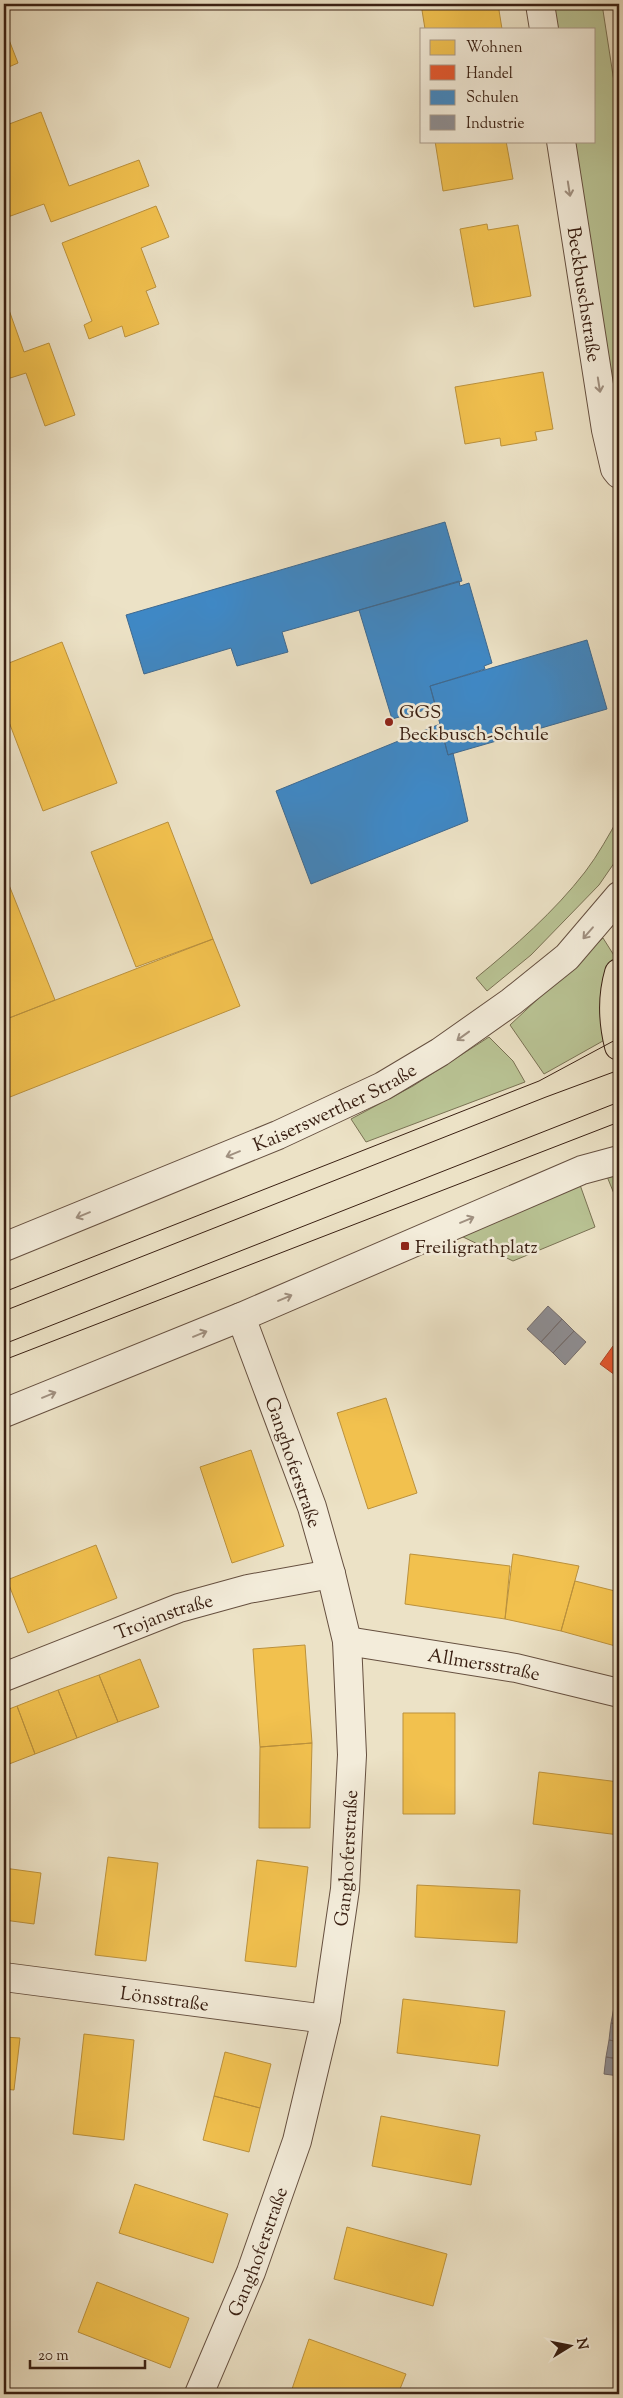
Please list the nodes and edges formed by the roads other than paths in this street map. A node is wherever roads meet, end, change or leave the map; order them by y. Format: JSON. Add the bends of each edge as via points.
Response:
{"nodes":[{"id":1,"x":540,"y":4,"type":"edge"},
{"id":2,"x":544,"y":28,"type":"edge"},
{"id":3,"x":561,"y":142,"type":"edge"},
{"id":4,"x":619,"y":474,"type":"edge"},
{"id":5,"x":619,"y":896,"type":"edge"},
{"id":6,"x":619,"y":973,"type":"edge"},
{"id":7,"x":619,"y":1046,"type":"edge"},
{"id":8,"x":619,"y":1160,"type":"edge"},
{"id":9,"x":4,"y":1247,"type":"edge"},
{"id":10,"x":241,"y":1318,"type":"junction"},
{"id":11,"x":4,"y":1413,"type":"edge"},
{"id":12,"x":331,"y":1574,"type":"junction"},
{"id":13,"x":347,"y":1641,"type":"junction"},
{"id":14,"x":4,"y":1677,"type":"edge"},
{"id":15,"x":619,"y":1693,"type":"edge"},
{"id":16,"x":4,"y":1977,"type":"edge"},
{"id":17,"x":326,"y":2019,"type":"junction"},
{"id":18,"x":199,"y":2394,"type":"edge"}],
"edges":[{"from":1,"to":2,"type":"street"},
{"from":3,"to":4,"type":"street","name":"Beckbuschstraße","one_way":true,"via":[[606,430]]},
{"from":5,"to":9,"type":"street","name":"Kaiserswerther Straße","one_way":true,"via":[[567,957],[440,1052],[383,1086],[278,1135]]},
{"from":6,"to":7,"type":"main road","via":[[614,999]]},
{"from":10,"to":8,"type":"street","one_way":true,"via":[[582,1170]]},
{"from":11,"to":10,"type":"street","one_way":true},
{"from":10,"to":12,"type":"street","name":"Ganghoferstraße","via":[[308,1498]]},
{"from":12,"to":13,"type":"street","name":"Ganghoferstraße"},
{"from":12,"to":14,"type":"street","name":"Trojanstraße","via":[[248,1589],[179,1608]]},
{"from":13,"to":15,"type":"street","name":"Allmersstraße","via":[[516,1668]]},
{"from":13,"to":17,"type":"street","name":"Ganghoferstraße","via":[[352,1755],[345,1889]]},
{"from":16,"to":17,"type":"street","name":"Lönsstraße"},
{"from":17,"to":18,"type":"street","name":"Ganghoferstraße","via":[[297,2141],[251,2272]]}]}
